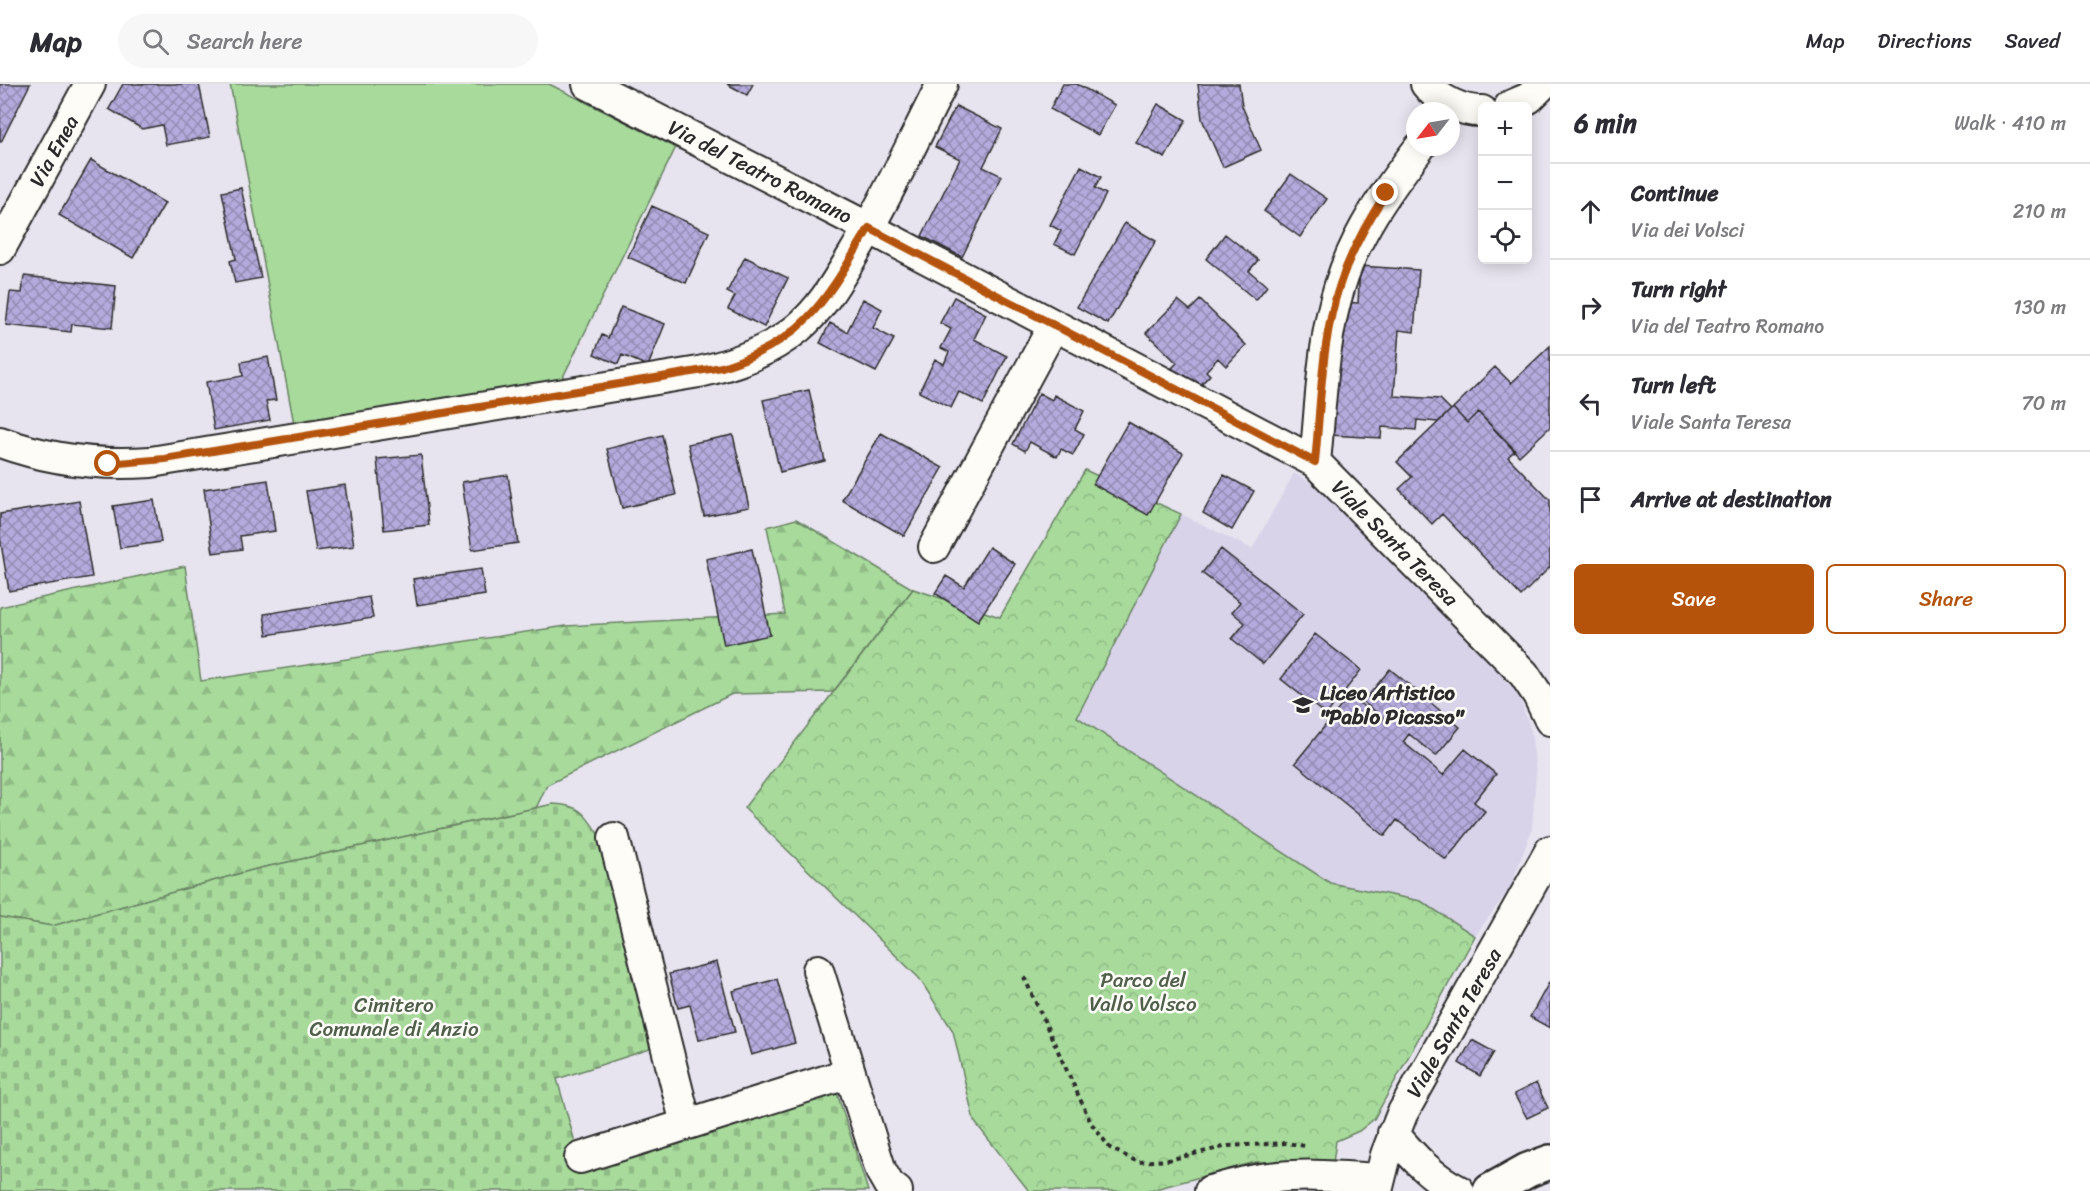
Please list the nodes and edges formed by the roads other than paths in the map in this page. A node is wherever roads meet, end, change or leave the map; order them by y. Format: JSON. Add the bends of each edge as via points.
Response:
{"nodes":[{"id":1,"x":90,"y":84,"type":"edge"},
{"id":2,"x":588,"y":84,"type":"edge"},
{"id":3,"x":942,"y":84,"type":"edge"},
{"id":4,"x":1426,"y":84,"type":"edge"},
{"id":5,"x":1543,"y":84,"type":"edge"},
{"id":6,"x":1443,"y":102,"type":"edge"},
{"id":7,"x":1520,"y":102,"type":"edge"},
{"id":8,"x":1460,"y":109,"type":"edge"},
{"id":9,"x":1478,"y":111,"type":"edge"},
{"id":10,"x":1413,"y":156,"type":"edge"},
{"id":11,"x":869,"y":228,"type":"junction"},
{"id":12,"x":0,"y":249,"type":"edge"},
{"id":13,"x":1054,"y":325,"type":"junction"},
{"id":14,"x":0,"y":442,"type":"edge"},
{"id":15,"x":1315,"y":462,"type":"junction"},
{"id":16,"x":934,"y":547,"type":"dead end"},
{"id":17,"x":1550,"y":720,"type":"edge"},
{"id":18,"x":614,"y":838,"type":"dead end"},
{"id":19,"x":1550,"y":851,"type":"edge"},
{"id":20,"x":818,"y":970,"type":"dead end"},
{"id":21,"x":850,"y":1073,"type":"junction"},
{"id":22,"x":686,"y":1124,"type":"junction"},
{"id":23,"x":1394,"y":1133,"type":"junction"},
{"id":24,"x":580,"y":1158,"type":"dead end"},
{"id":25,"x":1550,"y":1162,"type":"edge"},
{"id":26,"x":1378,"y":1185,"type":"edge"},
{"id":27,"x":897,"y":1191,"type":"edge"},
{"id":28,"x":1210,"y":1191,"type":"edge"},
{"id":29,"x":1459,"y":1191,"type":"edge"},
{"id":30,"x":1490,"y":1191,"type":"edge"}],
"edges":[{"from":1,"to":12,"type":"street","name":"Via Enea"},
{"from":2,"to":11,"type":"street","name":"Via del Teatro Romano"},
{"from":3,"to":11,"type":"street"},
{"from":4,"to":6,"type":"street"},
{"from":5,"to":7,"type":"street"},
{"from":8,"to":9,"type":"street"},
{"from":10,"to":15,"type":"street","name":"Viale Santa Teresa","via":[[1365,226],[1340,284],[1327,345]]},
{"from":11,"to":13,"type":"street","name":"Via del Teatro Romano"},
{"from":11,"to":14,"type":"street","via":[[834,286],[806,321],[767,349],[722,367],[151,462],[71,461]]},
{"from":13,"to":15,"type":"street","name":"Via del Teatro Romano"},
{"from":13,"to":16,"type":"street"},
{"from":15,"to":17,"type":"street","name":"Viale Santa Teresa","via":[[1524,674]]},
{"from":18,"to":22,"type":"street"},
{"from":19,"to":23,"type":"street","name":"Viale Santa Teresa"},
{"from":20,"to":21,"type":"street"},
{"from":21,"to":22,"type":"street"},
{"from":21,"to":27,"type":"street","via":[[881,1171]]},
{"from":22,"to":24,"type":"street"},
{"from":23,"to":26,"type":"street","name":"Viale Santa Teresa"},
{"from":23,"to":29,"type":"street","via":[[1423,1168]]},
{"from":25,"to":30,"type":"main road"},
{"from":26,"to":28,"type":"street","via":[[1304,1175],[1267,1178]]}]}
